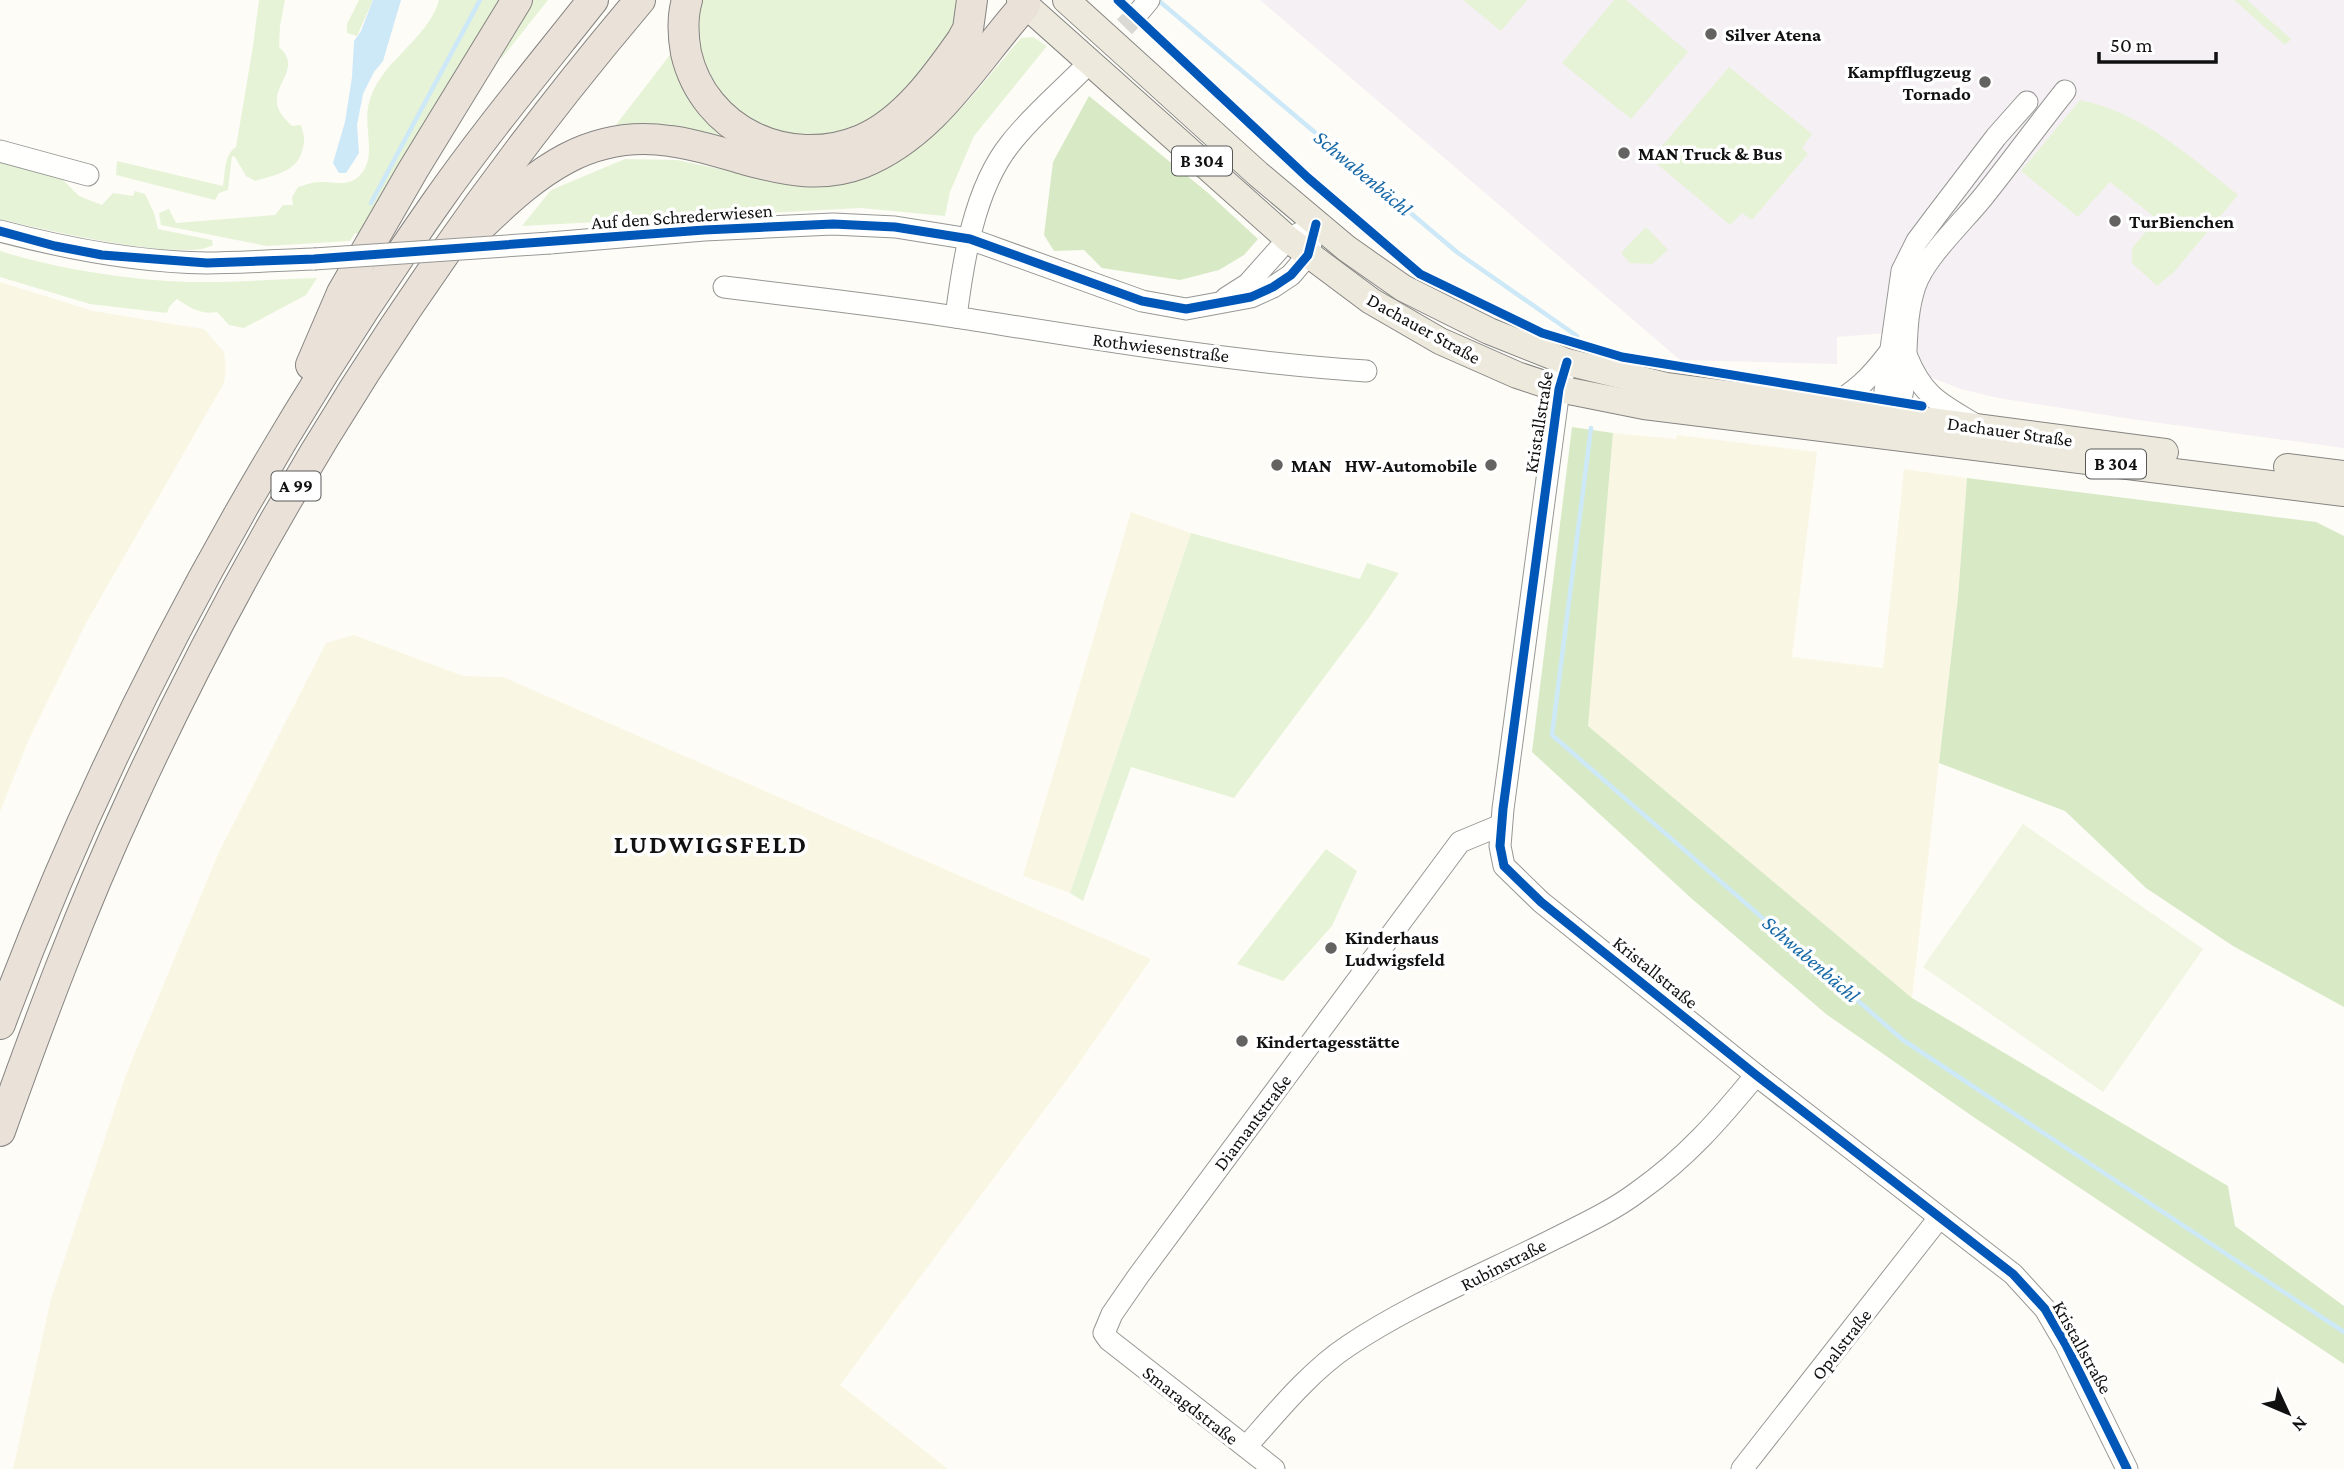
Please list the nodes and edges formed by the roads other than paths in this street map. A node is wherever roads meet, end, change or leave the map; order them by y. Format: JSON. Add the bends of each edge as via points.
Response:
{"nodes":[{"id":1,"x":517,"y":0,"type":"edge"},
{"id":2,"x":593,"y":0,"type":"edge"},
{"id":3,"x":640,"y":0,"type":"edge"},
{"id":4,"x":687,"y":0,"type":"edge"},
{"id":5,"x":972,"y":0,"type":"edge"},
{"id":6,"x":1066,"y":0,"type":"edge"},
{"id":7,"x":1024,"y":2,"type":"edge"},
{"id":8,"x":1086,"y":11,"type":"edge"},
{"id":9,"x":1081,"y":71,"type":"tunnel mouth"},
{"id":10,"x":0,"y":151,"type":"edge"},
{"id":11,"x":88,"y":175,"type":"dead end"},
{"id":12,"x":1316,"y":223,"type":"junction"},
{"id":13,"x":0,"y":231,"type":"edge"},
{"id":14,"x":970,"y":239,"type":"junction"},
{"id":15,"x":1298,"y":247,"type":"junction"},
{"id":16,"x":425,"y":281,"type":"junction"},
{"id":17,"x":724,"y":287,"type":"dead end"},
{"id":18,"x":956,"y":317,"type":"junction"},
{"id":19,"x":1898,"y":354,"type":"junction"},
{"id":20,"x":1567,"y":362,"type":"junction"},
{"id":21,"x":1366,"y":371,"type":"dead end"},
{"id":22,"x":1559,"y":389,"type":"junction"},
{"id":23,"x":1828,"y":407,"type":"junction"},
{"id":24,"x":1889,"y":422,"type":"junction"},
{"id":25,"x":1978,"y":426,"type":"junction"},
{"id":26,"x":266,"y":467,"type":"junction"},
{"id":27,"x":2344,"y":474,"type":"edge"},
{"id":28,"x":2344,"y":493,"type":"edge"},
{"id":29,"x":1501,"y":825,"type":"junction"},
{"id":30,"x":0,"y":1024,"type":"edge"},
{"id":31,"x":1756,"y":1075,"type":"junction"},
{"id":32,"x":0,"y":1131,"type":"edge"},
{"id":33,"x":1939,"y":1218,"type":"junction"},
{"id":34,"x":1109,"y":1340,"type":"joint"},
{"id":35,"x":1246,"y":1447,"type":"junction"},
{"id":36,"x":1274,"y":1469,"type":"edge"},
{"id":37,"x":1742,"y":1469,"type":"edge"},
{"id":38,"x":2127,"y":1469,"type":"edge"}],
"edges":[{"from":1,"to":26,"type":"highway","via":[[342,293]]},
{"from":2,"to":26,"type":"highway","number":"A 99","via":[[437,201],[315,384]]},
{"from":3,"to":16,"type":"highway","number":"A 99","via":[[536,129]]},
{"from":4,"to":5,"type":"highway","via":[[683,21],[688,62],[716,110],[758,141],[814,151],[859,141],[900,114],[962,40]]},
{"from":6,"to":8,"type":"main road","name":"Dachauer Straße","number":"B 304"},
{"from":7,"to":15,"type":"main road","name":"Dachauer Straße","number":"B 304"},
{"from":7,"to":16,"type":"highway","via":[[943,104],[907,138],[876,156],[845,169],[815,173],[669,141],[630,139],[605,144],[558,162],[520,188]]},
{"from":8,"to":12,"type":"main road","name":"Dachauer Straße","number":"B 304"},
{"from":9,"to":14,"type":"street","via":[[1009,145],[987,182]]},
{"from":10,"to":11,"type":"street"},
{"from":12,"to":15,"type":"street","name":"Auf den Schrederwiesen"},
{"from":12,"to":20,"type":"main road","name":"Dachauer Straße","number":"B 304","via":[[1403,288],[1489,331]]},
{"from":13,"to":14,"type":"street","name":"Auf den Schrederwiesen","bridge":true,"via":[[90,252],[207,263],[833,224],[895,227]]},
{"from":14,"to":15,"type":"street","name":"Auf den Schrederwiesen","via":[[1160,306],[1186,309],[1216,304]]},
{"from":14,"to":18,"type":"street"},
{"from":15,"to":22,"type":"main road","name":"Dachauer Straße","number":"B 304","via":[[1371,301],[1428,335],[1491,365]]},
{"from":16,"to":32,"type":"highway","number":"A 99","via":[[300,478],[180,699],[78,922]]},
{"from":17,"to":18,"type":"street","name":"Rothwiesenstraße"},
{"from":18,"to":21,"type":"street","name":"Rothwiesenstraße","via":[[1110,342]]},
{"from":19,"to":19,"type":"street","via":[[1916,284],[1926,265],[2033,130],[2046,95],[1996,137],[1909,255],[1902,271]]},
{"from":19,"to":23,"type":"street","via":[[1852,395]]},
{"from":19,"to":24,"type":"street","via":[[1902,402]]},
{"from":19,"to":25,"type":"street","via":[[1931,396]]},
{"from":20,"to":22,"type":"street","name":"Kristallstraße"},
{"from":20,"to":23,"type":"main road","name":"Dachauer Straße","number":"B 304","via":[[1666,386]]},
{"from":22,"to":24,"type":"main road","name":"Dachauer Straße","number":"B 304","via":[[1644,407]]},
{"from":22,"to":29,"type":"street","name":"Kristallstraße"},
{"from":23,"to":24,"type":"main road","name":"Dachauer Straße","number":"B 304"},
{"from":24,"to":25,"type":"main road","name":"Dachauer Straße","number":"B 304"},
{"from":24,"to":28,"type":"main road","name":"Dachauer Straße","number":"B 304"},
{"from":25,"to":27,"type":"main road","name":"Dachauer Straße","number":"B 304"},
{"from":26,"to":30,"type":"highway","number":"A 99","via":[[126,729],[67,856]]},
{"from":29,"to":31,"type":"street","name":"Kristallstraße","via":[[1500,855],[1515,878]]},
{"from":29,"to":34,"type":"street","name":"Diamantstraße","via":[[1460,842],[1139,1275],[1112,1314],[1104,1333]]},
{"from":31,"to":33,"type":"street","name":"Kristallstraße"},
{"from":31,"to":35,"type":"street","name":"Rubinstraße","via":[[1716,1125],[1637,1193],[1346,1347],[1293,1394]]},
{"from":33,"to":37,"type":"street","name":"Opalstraße"},
{"from":33,"to":38,"type":"street","name":"Kristallstraße","via":[[2013,1274],[2045,1309]]},
{"from":34,"to":35,"type":"street","name":"Smaragdstraße"},
{"from":35,"to":36,"type":"street","name":"Smaragdstraße"}]}
